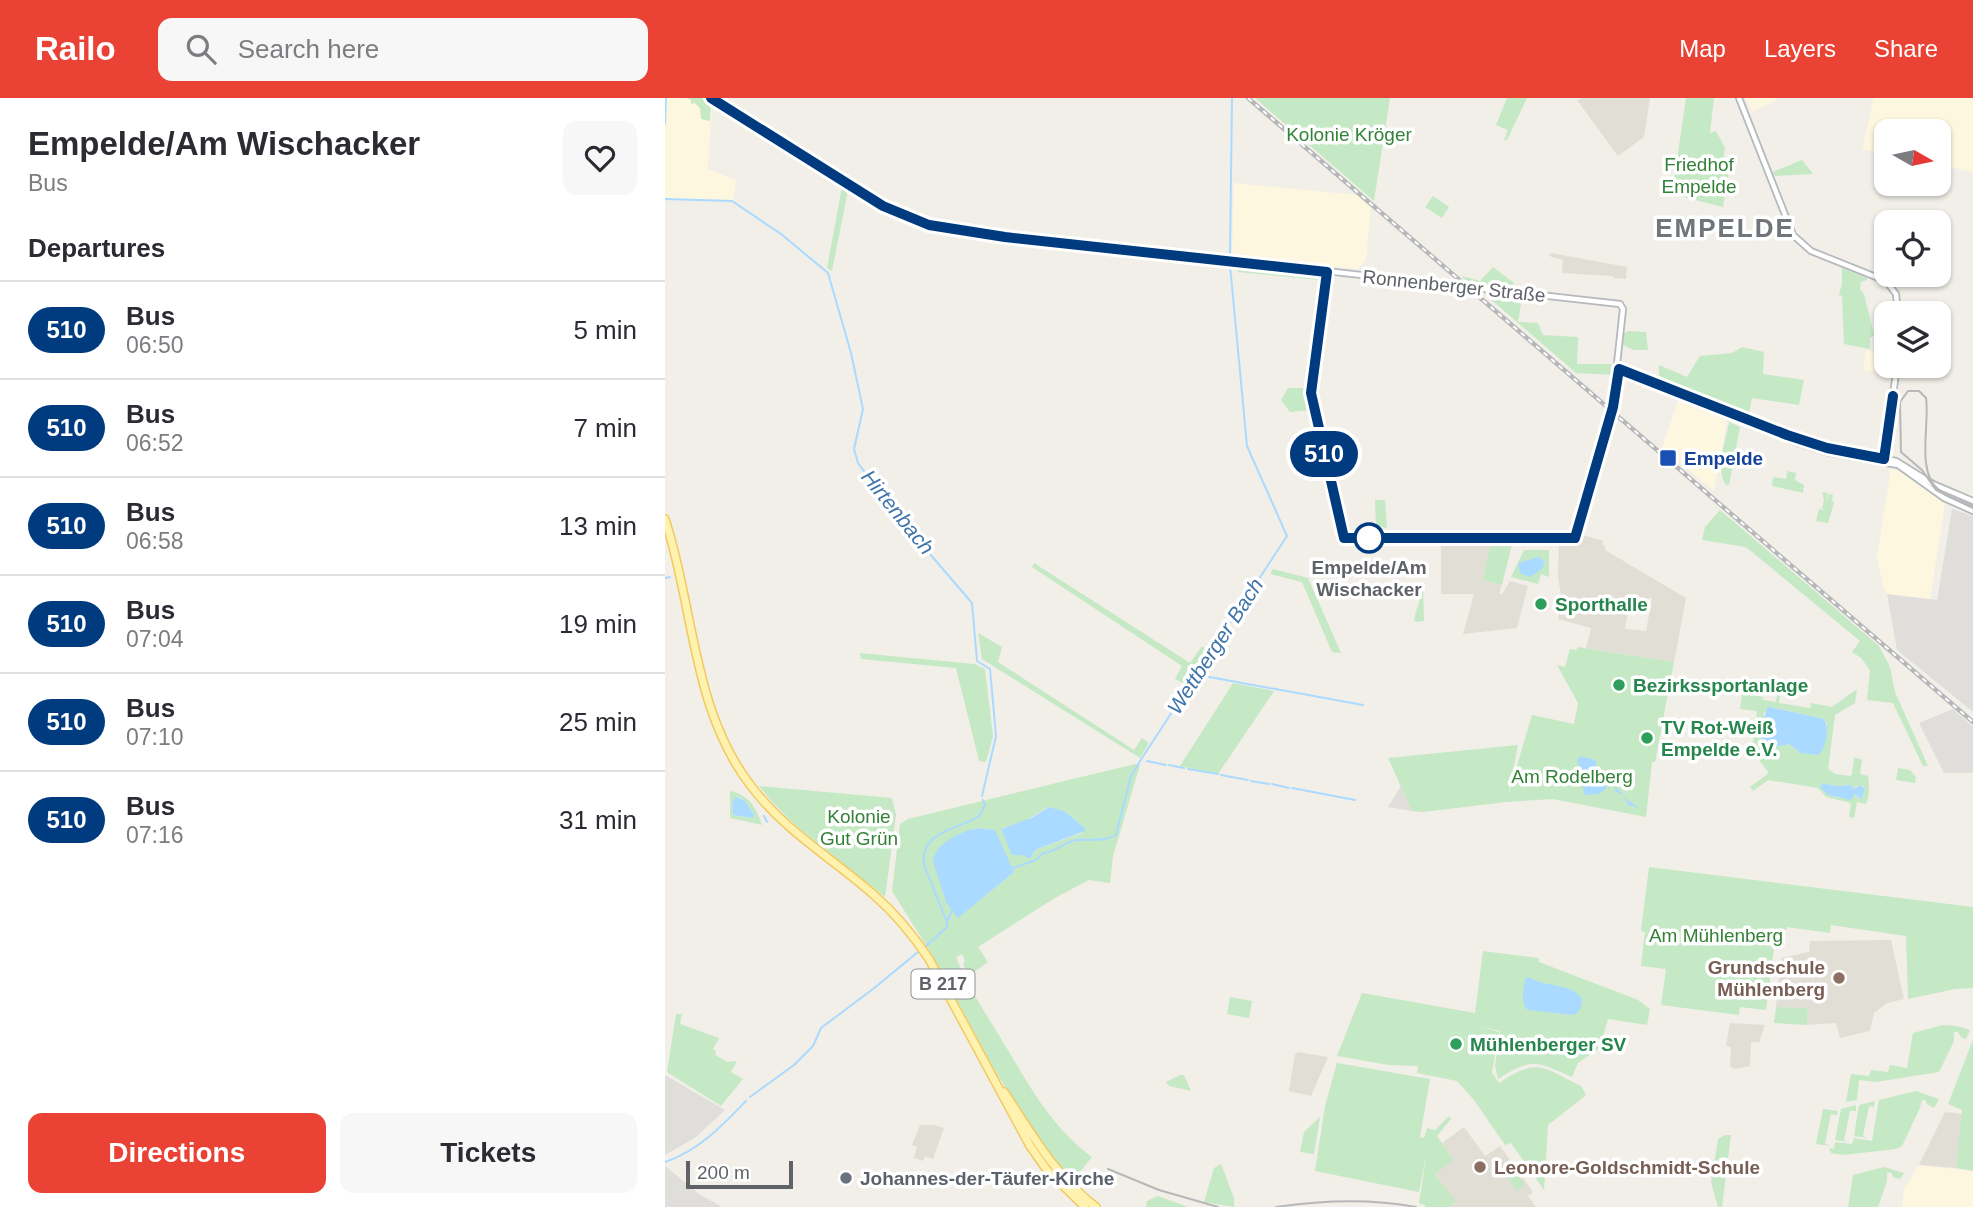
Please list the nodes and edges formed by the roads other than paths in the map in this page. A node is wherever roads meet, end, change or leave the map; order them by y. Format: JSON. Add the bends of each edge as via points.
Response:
{"nodes":[{"id":1,"x":711,"y":98,"type":"edge"},
{"id":2,"x":1739,"y":98,"type":"edge"},
{"id":3,"x":1897,"y":301,"type":"edge"},
{"id":4,"x":1895,"y":378,"type":"edge"},
{"id":5,"x":1884,"y":460,"type":"junction"},
{"id":6,"x":1973,"y":501,"type":"edge"},
{"id":7,"x":1973,"y":511,"type":"edge"},
{"id":8,"x":665,"y":519,"type":"edge"},
{"id":9,"x":990,"y":1072,"type":"junction"},
{"id":10,"x":1086,"y":1207,"type":"edge"},
{"id":11,"x":1096,"y":1207,"type":"edge"}],
"edges":[{"from":1,"to":5,"type":"street","name":"Ronnenberger Straße","via":[[867,196],[911,219],[941,228],[1622,306],[1621,370],[1795,442],[1826,452]]},
{"from":2,"to":3,"type":"street","via":[[1793,234],[1811,251],[1886,281]]},
{"from":4,"to":5,"type":"street"},
{"from":5,"to":6,"type":"street","via":[[1902,464]]},
{"from":5,"to":7,"type":"street"},
{"from":8,"to":9,"type":"main road","number":"B 217","via":[[706,691],[744,775],[768,807],[874,894],[907,928],[929,959]]},
{"from":9,"to":10,"type":"main road","number":"B 217","via":[[1030,1146]]},
{"from":9,"to":11,"type":"main road","number":"B 217","via":[[1045,1156]]}]}
